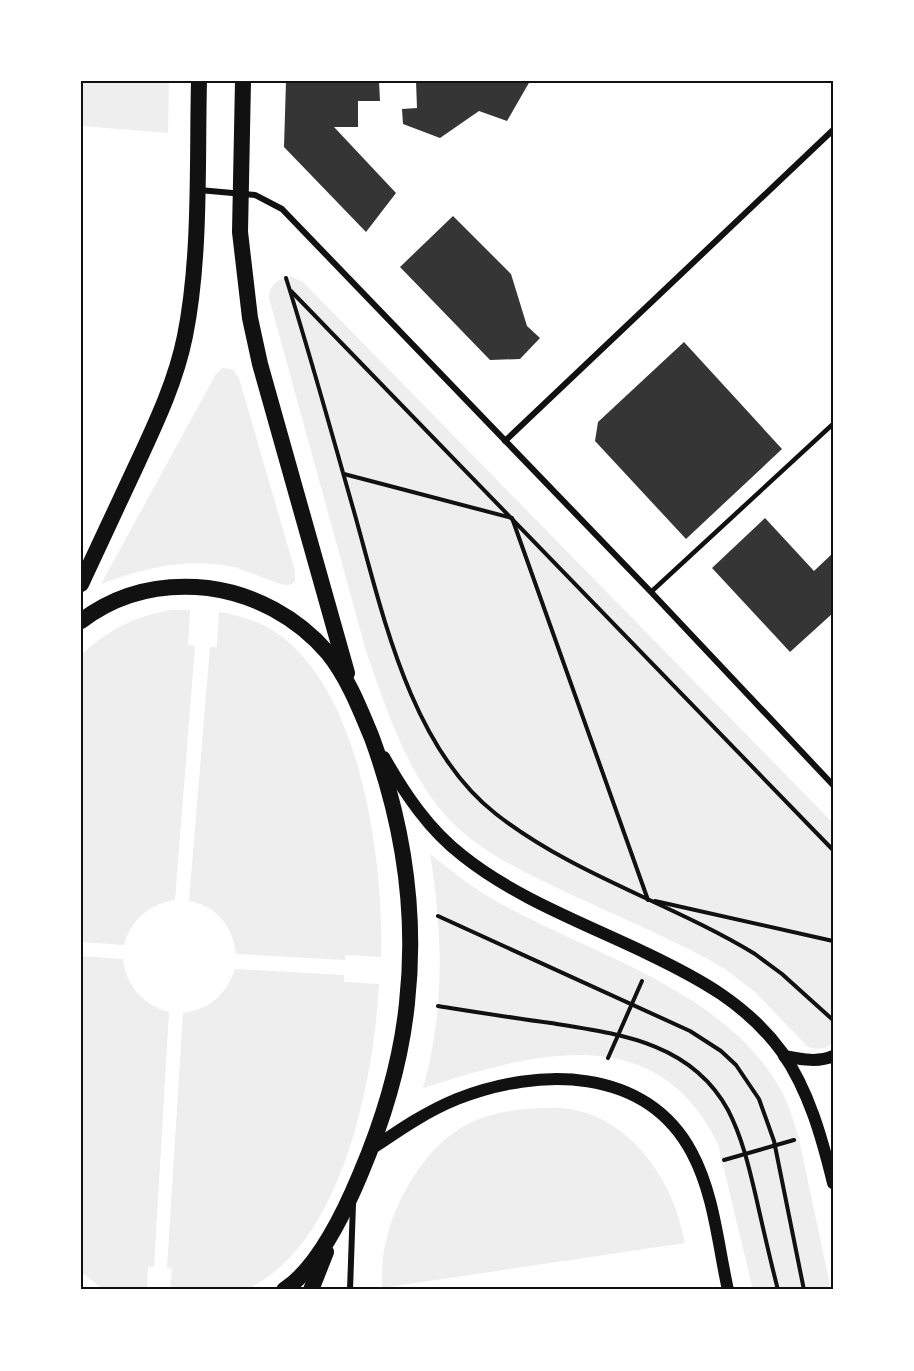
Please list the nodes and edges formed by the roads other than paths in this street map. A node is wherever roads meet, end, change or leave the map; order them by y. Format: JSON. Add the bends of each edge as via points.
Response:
{"nodes":[{"id":1,"x":199,"y":81,"type":"edge"},
{"id":2,"x":243,"y":81,"type":"edge"},
{"id":3,"x":833,"y":130,"type":"edge"},
{"id":4,"x":196,"y":190,"type":"junction"},
{"id":5,"x":240,"y":192,"type":"junction"},
{"id":6,"x":833,"y":424,"type":"edge"},
{"id":7,"x":505,"y":441,"type":"junction"},
{"id":8,"x":81,"y":584,"type":"edge"},
{"id":9,"x":651,"y":592,"type":"junction"},
{"id":10,"x":81,"y":621,"type":"edge"},
{"id":11,"x":352,"y":691,"type":"junction"},
{"id":12,"x":368,"y":729,"type":"junction"},
{"id":13,"x":833,"y":785,"type":"edge"},
{"id":14,"x":784,"y":1056,"type":"junction"},
{"id":15,"x":833,"y":1056,"type":"edge"},
{"id":16,"x":370,"y":1150,"type":"junction"},
{"id":17,"x":833,"y":1183,"type":"edge"},
{"id":18,"x":354,"y":1191,"type":"junction"},
{"id":19,"x":334,"y":1231,"type":"junction"},
{"id":20,"x":284,"y":1290,"type":"edge"},
{"id":21,"x":311,"y":1290,"type":"edge"},
{"id":22,"x":350,"y":1290,"type":"edge"},
{"id":23,"x":728,"y":1290,"type":"edge"}],
"edges":[{"from":1,"to":4,"type":"highway"},
{"from":2,"to":5,"type":"highway"},
{"from":3,"to":7,"type":"street"},
{"from":4,"to":5,"type":"street"},
{"from":4,"to":8,"type":"highway","via":[[191,293],[173,381]]},
{"from":5,"to":7,"type":"street","via":[[282,209]]},
{"from":5,"to":11,"type":"highway","via":[[244,276],[260,364]]},
{"from":6,"to":9,"type":"lane"},
{"from":7,"to":9,"type":"street"},
{"from":9,"to":13,"type":"street"},
{"from":10,"to":11,"type":"highway","via":[[124,597],[157,588],[187,586],[252,597],[306,631],[328,654]]},
{"from":11,"to":12,"type":"highway"},
{"from":12,"to":14,"type":"main road","via":[[412,804],[462,855],[521,893],[707,983],[745,1012]]},
{"from":12,"to":16,"type":"highway","via":[[382,766],[402,849],[410,958],[398,1055]]},
{"from":14,"to":15,"type":"main road","via":[[804,1060]]},
{"from":14,"to":17,"type":"main road","via":[[805,1094]]},
{"from":16,"to":18,"type":"highway"},
{"from":16,"to":23,"type":"main road","via":[[436,1108],[476,1092],[559,1079],[611,1086],[666,1117],[691,1151],[706,1191]]},
{"from":18,"to":19,"type":"highway"},
{"from":18,"to":22,"type":"street"},
{"from":19,"to":20,"type":"highway","via":[[310,1264]]},
{"from":19,"to":21,"type":"highway"}]}
